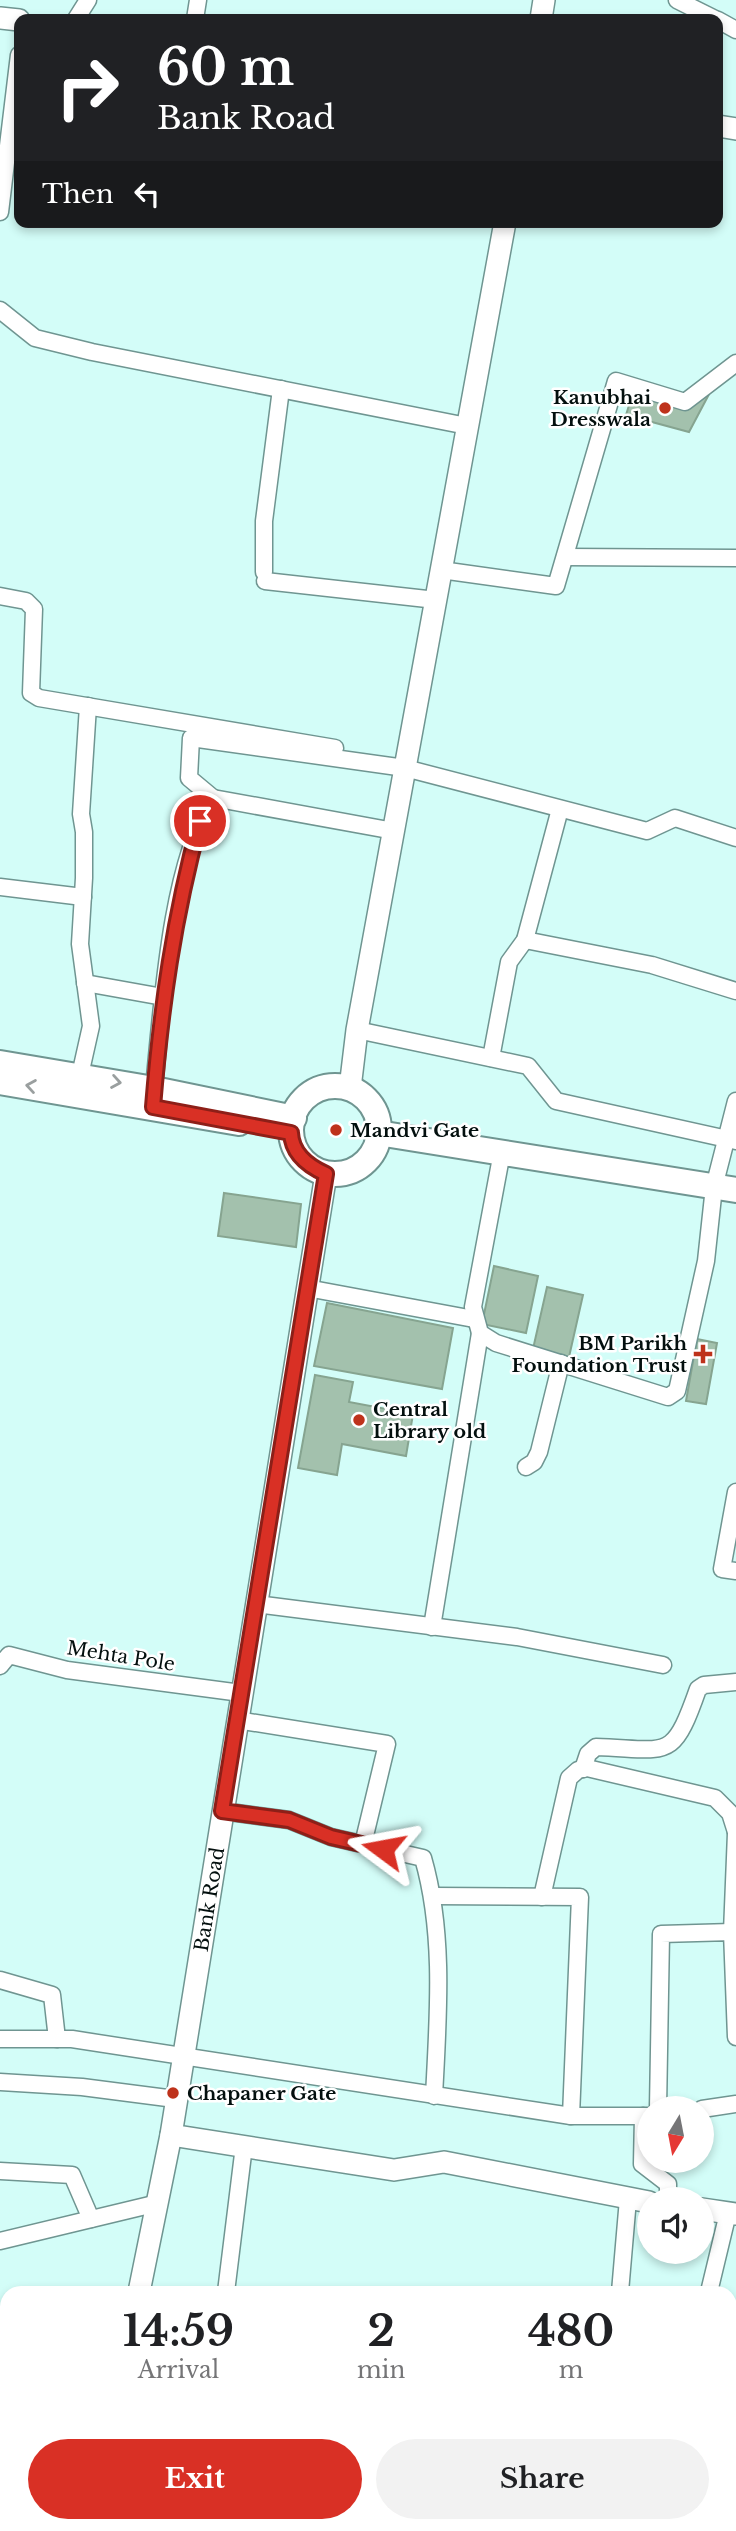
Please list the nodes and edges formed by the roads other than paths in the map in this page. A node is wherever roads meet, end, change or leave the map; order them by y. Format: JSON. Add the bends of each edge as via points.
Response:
{"nodes":[{"id":1,"x":677,"y":0,"type":"edge"},
{"id":2,"x":704,"y":14,"type":"edge"},
{"id":3,"x":14,"y":91,"type":"edge"},
{"id":4,"x":11,"y":113,"type":"edge"},
{"id":5,"x":0,"y":212,"type":"edge"},
{"id":6,"x":504,"y":228,"type":"edge"},
{"id":7,"x":0,"y":310,"type":"edge"},
{"id":8,"x":736,"y":363,"type":"edge"},
{"id":9,"x":281,"y":389,"type":"junction"},
{"id":10,"x":467,"y":426,"type":"junction"},
{"id":11,"x":565,"y":557,"type":"junction"},
{"id":12,"x":736,"y":558,"type":"edge"},
{"id":13,"x":441,"y":570,"type":"junction"},
{"id":14,"x":0,"y":596,"type":"edge"},
{"id":15,"x":436,"y":600,"type":"junction"},
{"id":16,"x":88,"y":706,"type":"junction"},
{"id":17,"x":406,"y":764,"type":"junction"},
{"id":18,"x":214,"y":798,"type":"junction"},
{"id":19,"x":560,"y":809,"type":"junction"},
{"id":20,"x":394,"y":831,"type":"junction"},
{"id":21,"x":736,"y":838,"type":"edge"},
{"id":22,"x":0,"y":887,"type":"edge"},
{"id":23,"x":83,"y":897,"type":"junction"},
{"id":24,"x":525,"y":940,"type":"junction"},
{"id":25,"x":85,"y":983,"type":"junction"},
{"id":26,"x":736,"y":990,"type":"edge"},
{"id":27,"x":163,"y":997,"type":"junction"},
{"id":28,"x":358,"y":1030,"type":"junction"},
{"id":29,"x":491,"y":1058,"type":"junction"},
{"id":30,"x":0,"y":1063,"type":"edge"},
{"id":31,"x":0,"y":1082,"type":"edge"},
{"id":32,"x":78,"y":1085,"type":"junction"},
{"id":33,"x":350,"y":1088,"type":"junction"},
{"id":34,"x":153,"y":1098,"type":"junction"},
{"id":35,"x":736,"y":1101,"type":"edge"},
{"id":36,"x":293,"y":1126,"type":"junction"},
{"id":37,"x":378,"y":1133,"type":"junction"},
{"id":38,"x":731,"y":1140,"type":"edge"},
{"id":39,"x":502,"y":1152,"type":"junction"},
{"id":40,"x":326,"y":1174,"type":"junction"},
{"id":41,"x":725,"y":1188,"type":"edge"},
{"id":42,"x":307,"y":1288,"type":"junction"},
{"id":43,"x":477,"y":1326,"type":"junction"},
{"id":44,"x":561,"y":1363,"type":"junction"},
{"id":45,"x":526,"y":1466,"type":"dead end"},
{"id":46,"x":736,"y":1492,"type":"edge"},
{"id":47,"x":736,"y":1571,"type":"edge"},
{"id":48,"x":256,"y":1604,"type":"junction"},
{"id":49,"x":432,"y":1627,"type":"junction"},
{"id":50,"x":663,"y":1665,"type":"dead end"},
{"id":51,"x":0,"y":1666,"type":"edge"},
{"id":52,"x":736,"y":1682,"type":"edge"},
{"id":53,"x":241,"y":1693,"type":"junction"},
{"id":54,"x":237,"y":1720,"type":"junction"},
{"id":55,"x":583,"y":1769,"type":"junction"},
{"id":56,"x":222,"y":1811,"type":"junction"},
{"id":57,"x":733,"y":1813,"type":"edge"},
{"id":58,"x":736,"y":1832,"type":"edge"},
{"id":59,"x":363,"y":1844,"type":"junction"},
{"id":60,"x":434,"y":1895,"type":"junction"},
{"id":61,"x":542,"y":1896,"type":"junction"},
{"id":62,"x":732,"y":1932,"type":"junction"},
{"id":63,"x":0,"y":1980,"type":"edge"},
{"id":64,"x":736,"y":2037,"type":"edge"},
{"id":65,"x":0,"y":2039,"type":"edge"},
{"id":66,"x":57,"y":2039,"type":"junction"},
{"id":67,"x":181,"y":2058,"type":"junction"},
{"id":68,"x":0,"y":2082,"type":"edge"},
{"id":69,"x":435,"y":2096,"type":"junction"},
{"id":70,"x":651,"y":2096,"type":"edge"},
{"id":71,"x":175,"y":2099,"type":"junction"},
{"id":72,"x":736,"y":2104,"type":"edge"},
{"id":73,"x":714,"y":2107,"type":"edge"},
{"id":74,"x":637,"y":2114,"type":"edge"},
{"id":75,"x":571,"y":2116,"type":"junction"},
{"id":76,"x":171,"y":2135,"type":"junction"},
{"id":77,"x":244,"y":2146,"type":"junction"},
{"id":78,"x":0,"y":2171,"type":"edge"},
{"id":79,"x":655,"y":2174,"type":"edge"},
{"id":80,"x":668,"y":2187,"type":"edge"},
{"id":81,"x":628,"y":2199,"type":"junction"},
{"id":82,"x":637,"y":2200,"type":"edge"},
{"id":83,"x":158,"y":2203,"type":"junction"},
{"id":84,"x":714,"y":2211,"type":"edge"},
{"id":85,"x":732,"y":2214,"type":"edge"},
{"id":86,"x":91,"y":2219,"type":"junction"},
{"id":87,"x":0,"y":2241,"type":"edge"},
{"id":88,"x":140,"y":2286,"type":"edge"},
{"id":89,"x":227,"y":2286,"type":"edge"},
{"id":90,"x":621,"y":2286,"type":"edge"},
{"id":91,"x":711,"y":2286,"type":"edge"}],
"edges":[{"from":1,"to":2,"type":"street"},
{"from":3,"to":4,"type":"street"},
{"from":4,"to":5,"type":"street"},
{"from":6,"to":10,"type":"main road"},
{"from":7,"to":9,"type":"street","via":[[35,338]]},
{"from":8,"to":11,"type":"street","via":[[685,402],[616,381]]},
{"from":9,"to":10,"type":"street"},
{"from":9,"to":15,"type":"street","via":[[264,521],[265,577]]},
{"from":10,"to":13,"type":"main road"},
{"from":11,"to":12,"type":"street"},
{"from":11,"to":13,"type":"street","via":[[556,586]]},
{"from":13,"to":15,"type":"main road"},
{"from":14,"to":16,"type":"street","via":[[26,601],[34,609],[31,693]]},
{"from":15,"to":17,"type":"main road"},
{"from":16,"to":17,"type":"street"},
{"from":16,"to":23,"type":"street","via":[[81,814]]},
{"from":17,"to":18,"type":"street","via":[[191,738],[189,778]]},
{"from":17,"to":19,"type":"street"},
{"from":17,"to":20,"type":"main road"},
{"from":18,"to":20,"type":"street"},
{"from":18,"to":27,"type":"street","via":[[200,821],[181,891]]},
{"from":19,"to":21,"type":"street","via":[[647,831],[675,818]]},
{"from":19,"to":24,"type":"street"},
{"from":20,"to":28,"type":"main road"},
{"from":22,"to":23,"type":"street"},
{"from":23,"to":25,"type":"street","via":[[80,944]]},
{"from":24,"to":26,"type":"street","via":[[652,965]]},
{"from":24,"to":29,"type":"street","via":[[509,962]]},
{"from":25,"to":27,"type":"street"},
{"from":25,"to":32,"type":"street","via":[[91,1026]]},
{"from":27,"to":34,"type":"street"},
{"from":28,"to":29,"type":"street"},
{"from":28,"to":33,"type":"main road"},
{"from":29,"to":38,"type":"street","via":[[528,1066],[556,1101]]},
{"from":30,"to":32,"type":"main road"},
{"from":32,"to":31,"type":"main road","one_way":true},
{"from":32,"to":34,"type":"main road"},
{"from":33,"to":36,"type":"main road","via":[[313,1090],[297,1107]]},
{"from":33,"to":37,"type":"main road","via":[[370,1101],[377,1112]]},
{"from":34,"to":36,"type":"main road"},
{"from":35,"to":38,"type":"street"},
{"from":36,"to":40,"type":"main road","via":[[291,1143],[301,1159]]},
{"from":37,"to":39,"type":"main road"},
{"from":37,"to":40,"type":"main road","via":[[375,1152],[366,1163],[340,1174]]},
{"from":38,"to":41,"type":"street"},
{"from":39,"to":41,"type":"main road"},
{"from":39,"to":43,"type":"street","via":[[473,1307]]},
{"from":40,"to":42,"type":"main road","name":"Bank Road"},
{"from":41,"to":44,"type":"street","via":[[677,1391],[668,1397]]},
{"from":42,"to":43,"type":"street"},
{"from":42,"to":48,"type":"main road","name":"Bank Road"},
{"from":43,"to":44,"type":"street","via":[[496,1343]]},
{"from":43,"to":49,"type":"street"},
{"from":44,"to":45,"type":"street","via":[[539,1452]]},
{"from":46,"to":47,"type":"street","via":[[722,1569]]},
{"from":48,"to":49,"type":"street"},
{"from":48,"to":53,"type":"main road","name":"Bank Road"},
{"from":49,"to":50,"type":"street","via":[[517,1637]]},
{"from":51,"to":53,"type":"street","name":"Mehta Pole","via":[[9,1655],[67,1670]]},
{"from":52,"to":55,"type":"street","via":[[698,1689],[683,1732],[670,1746],[596,1747]]},
{"from":53,"to":54,"type":"main road","name":"Bank Road"},
{"from":54,"to":56,"type":"main road","name":"Bank Road"},
{"from":54,"to":59,"type":"street","via":[[387,1744]]},
{"from":55,"to":57,"type":"street","via":[[715,1798]]},
{"from":55,"to":61,"type":"street","via":[[569,1778]]},
{"from":56,"to":59,"type":"street","via":[[289,1820]]},
{"from":56,"to":67,"type":"main road","name":"Bank Road"},
{"from":57,"to":58,"type":"street"},
{"from":58,"to":62,"type":"street"},
{"from":59,"to":60,"type":"street","via":[[424,1858]]},
{"from":60,"to":61,"type":"street"},
{"from":60,"to":69,"type":"street"},
{"from":61,"to":75,"type":"street","via":[[580,1897]]},
{"from":62,"to":64,"type":"street"},
{"from":62,"to":70,"type":"street","via":[[662,1934]]},
{"from":63,"to":66,"type":"street","via":[[52,1995]]},
{"from":65,"to":66,"type":"street"},
{"from":66,"to":67,"type":"street"},
{"from":67,"to":69,"type":"street"},
{"from":67,"to":71,"type":"main road","name":"Bank Road"},
{"from":68,"to":71,"type":"street"},
{"from":69,"to":75,"type":"street"},
{"from":71,"to":76,"type":"main road","name":"Bank Road"},
{"from":72,"to":73,"type":"street"},
{"from":74,"to":75,"type":"street"},
{"from":76,"to":77,"type":"main road"},
{"from":76,"to":83,"type":"main road","name":"Bank Road"},
{"from":77,"to":81,"type":"main road","via":[[394,2171],[444,2162]]},
{"from":77,"to":89,"type":"street"},
{"from":78,"to":86,"type":"street","via":[[72,2175]]},
{"from":79,"to":80,"type":"street"},
{"from":81,"to":82,"type":"main road"},
{"from":81,"to":90,"type":"street"},
{"from":83,"to":86,"type":"street"},
{"from":83,"to":88,"type":"main road","name":"Bank Road"},
{"from":84,"to":85,"type":"main road"},
{"from":85,"to":91,"type":"street"},
{"from":86,"to":87,"type":"street"}]}
